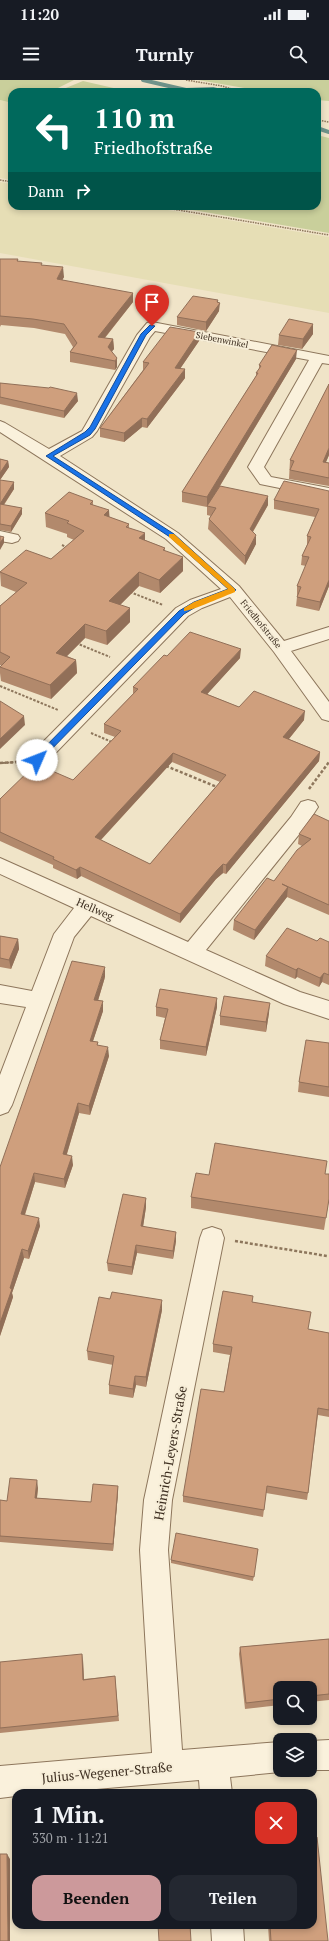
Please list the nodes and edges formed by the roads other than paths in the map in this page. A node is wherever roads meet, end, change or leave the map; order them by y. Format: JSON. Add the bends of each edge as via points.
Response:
{"nodes":[{"id":1,"x":323,"y":359,"type":"edge"},
{"id":2,"x":0,"y":426,"type":"edge"},
{"id":3,"x":49,"y":456,"type":"junction"},
{"id":4,"x":329,"y":493,"type":"edge"},
{"id":5,"x":233,"y":590,"type":"junction"},
{"id":6,"x":329,"y":633,"type":"edge"},
{"id":7,"x":280,"y":648,"type":"junction"},
{"id":8,"x":329,"y":715,"type":"edge"},
{"id":9,"x":37,"y":760,"type":"dead end"},
{"id":10,"x":308,"y":807,"type":"dead end"},
{"id":11,"x":0,"y":865,"type":"edge"},
{"id":12,"x":88,"y":906,"type":"junction"},
{"id":13,"x":191,"y":952,"type":"junction"},
{"id":14,"x":0,"y":994,"type":"edge"},
{"id":15,"x":39,"y":1001,"type":"junction"},
{"id":16,"x":329,"y":1010,"type":"edge"},
{"id":17,"x":0,"y":1105,"type":"edge"},
{"id":18,"x":212,"y":1238,"type":"road end"},
{"id":19,"x":329,"y":1755,"type":"edge"},
{"id":20,"x":317,"y":1756,"type":"edge"},
{"id":21,"x":273,"y":1758,"type":"edge"},
{"id":22,"x":213,"y":1763,"type":"junction"},
{"id":23,"x":168,"y":1767,"type":"junction"},
{"id":24,"x":0,"y":1782,"type":"edge"},
{"id":25,"x":216,"y":1789,"type":"edge"},
{"id":26,"x":227,"y":1929,"type":"edge"},
{"id":27,"x":228,"y":1941,"type":"edge"}],
"edges":[{"from":1,"to":3,"type":"street","name":"Siebenwinkel","via":[[152,326],[144,334],[92,428],[87,434]]},
{"from":1,"to":4,"type":"street","name":"Siebenwinkel","via":[[256,467],[266,481]]},
{"from":2,"to":3,"type":"street","name":"Friedhofstraße"},
{"from":3,"to":5,"type":"street","name":"Friedhofstraße","via":[[172,536]]},
{"from":5,"to":7,"type":"street","name":"Friedhofstraße"},
{"from":5,"to":9,"type":"street","via":[[182,612]]},
{"from":6,"to":7,"type":"street"},
{"from":7,"to":8,"type":"street","name":"Friedhofstraße"},
{"from":10,"to":13,"type":"street","via":[[294,828]]},
{"from":11,"to":12,"type":"street","name":"Hellweg"},
{"from":12,"to":13,"type":"street","name":"Hellweg"},
{"from":12,"to":15,"type":"street","via":[[65,934]]},
{"from":13,"to":16,"type":"street","name":"Hellweg","via":[[292,998]]},
{"from":14,"to":15,"type":"street"},
{"from":15,"to":17,"type":"street"},
{"from":18,"to":23,"type":"street","name":"Heinrich-Leyers-Straße","via":[[158,1500],[154,1550]]},
{"from":19,"to":20,"type":"street"},
{"from":21,"to":22,"type":"street","name":"Julius-Wegener-Straße"},
{"from":22,"to":23,"type":"street","name":"Julius-Wegener-Straße"},
{"from":22,"to":25,"type":"street"},
{"from":23,"to":24,"type":"street","name":"Julius-Wegener-Straße"},
{"from":26,"to":27,"type":"street"}]}
